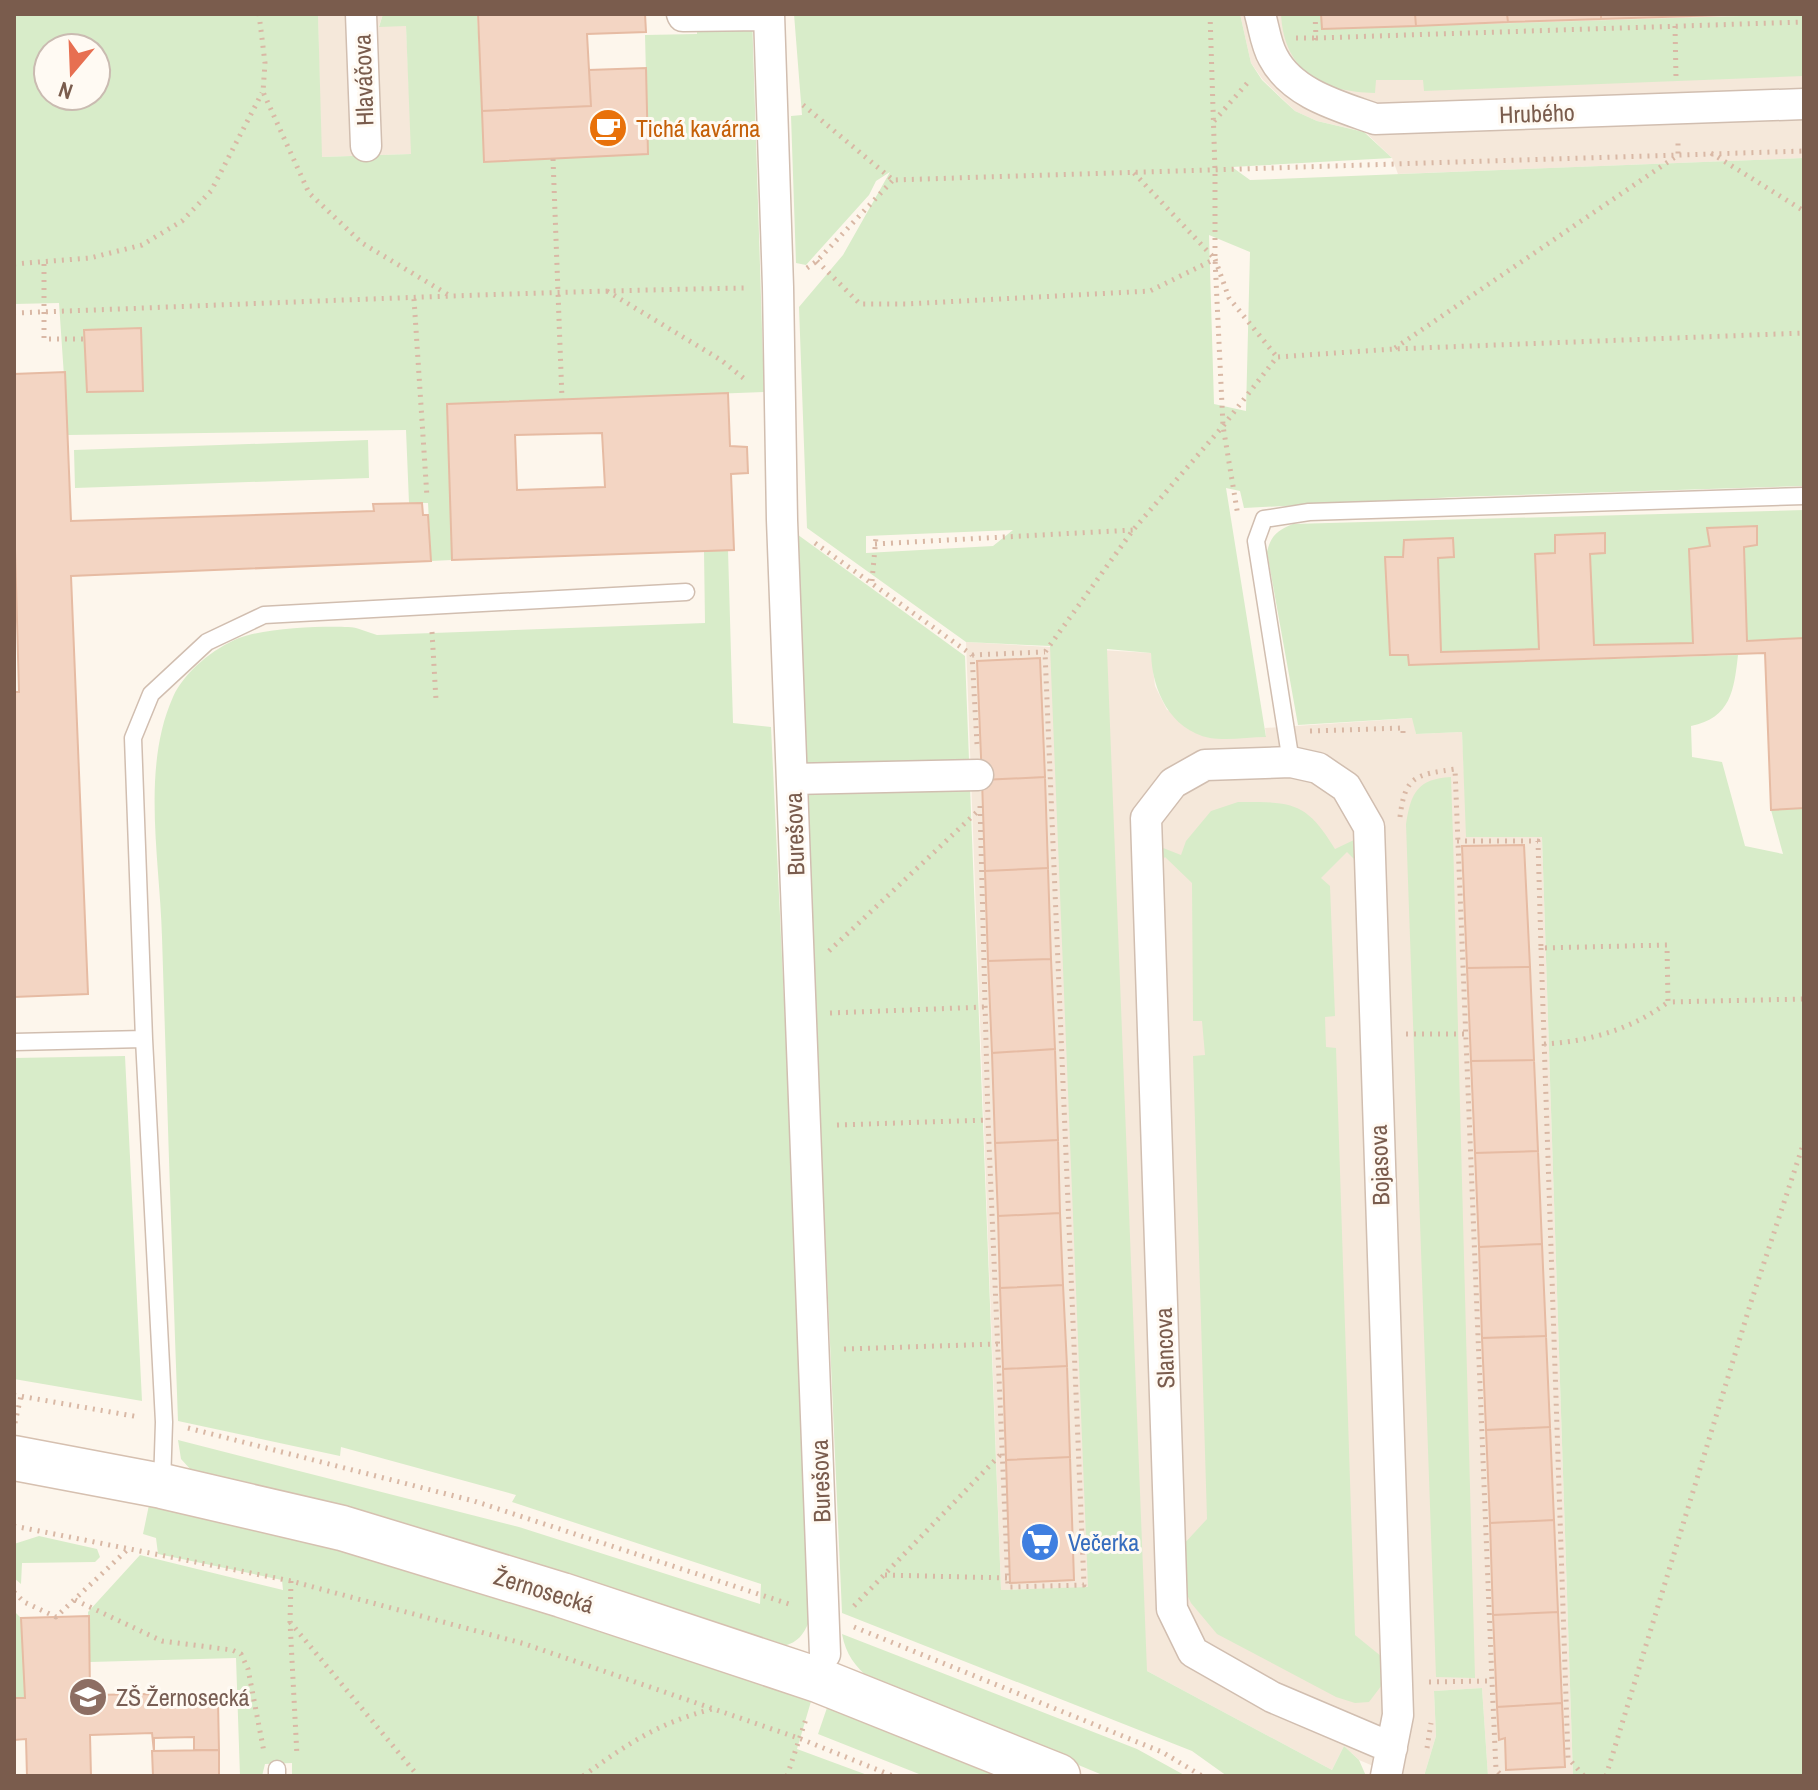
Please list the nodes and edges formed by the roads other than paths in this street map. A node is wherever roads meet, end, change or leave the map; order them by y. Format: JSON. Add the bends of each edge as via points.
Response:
{"nodes":[{"id":1,"x":361,"y":14,"type":"edge"},
{"id":2,"x":682,"y":14,"type":"edge"},
{"id":3,"x":769,"y":14,"type":"edge"},
{"id":4,"x":1260,"y":14,"type":"edge"},
{"id":5,"x":1804,"y":104,"type":"edge"},
{"id":6,"x":366,"y":146,"type":"dead end"},
{"id":7,"x":1804,"y":496,"type":"edge"},
{"id":8,"x":686,"y":592,"type":"dead end"},
{"id":9,"x":1290,"y":747,"type":"junction"},
{"id":10,"x":978,"y":775,"type":"road end"},
{"id":11,"x":792,"y":779,"type":"junction"},
{"id":12,"x":1146,"y":818,"type":"joint"},
{"id":13,"x":144,"y":1039,"type":"junction"},
{"id":14,"x":14,"y":1042,"type":"edge"},
{"id":15,"x":14,"y":1458,"type":"edge"},
{"id":16,"x":162,"y":1486,"type":"junction"},
{"id":17,"x":825,"y":1654,"type":"dead end"},
{"id":18,"x":1389,"y":1762,"type":"edge"},
{"id":19,"x":1058,"y":1776,"type":"edge"}],
"edges":[{"from":1,"to":6,"type":"street","name":"Hlaváčova"},
{"from":2,"to":3,"type":"street"},
{"from":3,"to":11,"type":"street","name":"Burešova"},
{"from":4,"to":5,"type":"street","name":"Hrubého","via":[[1271,56],[1283,72],[1320,99],[1375,119]]},
{"from":7,"to":9,"type":"lane","via":[[1309,512],[1264,519],[1256,541]]},
{"from":8,"to":13,"type":"lane","via":[[264,615],[207,642],[151,694],[133,738]]},
{"from":9,"to":12,"type":"street","name":"Bojasova","via":[[1205,765],[1173,783]]},
{"from":9,"to":18,"type":"street","name":"Bojasova","via":[[1346,787],[1369,827],[1398,1715]]},
{"from":10,"to":11,"type":"street"},
{"from":11,"to":17,"type":"street","name":"Burešova","via":[[815,1350],[832,1618]]},
{"from":12,"to":18,"type":"street","name":"Slancova","via":[[1172,1609],[1193,1652]]},
{"from":13,"to":14,"type":"lane"},
{"from":13,"to":16,"type":"lane","via":[[164,1422]]},
{"from":15,"to":16,"type":"street","name":"Žernosecká"},
{"from":16,"to":19,"type":"street","name":"Žernosecká","via":[[342,1528],[562,1595],[818,1680]]}]}
